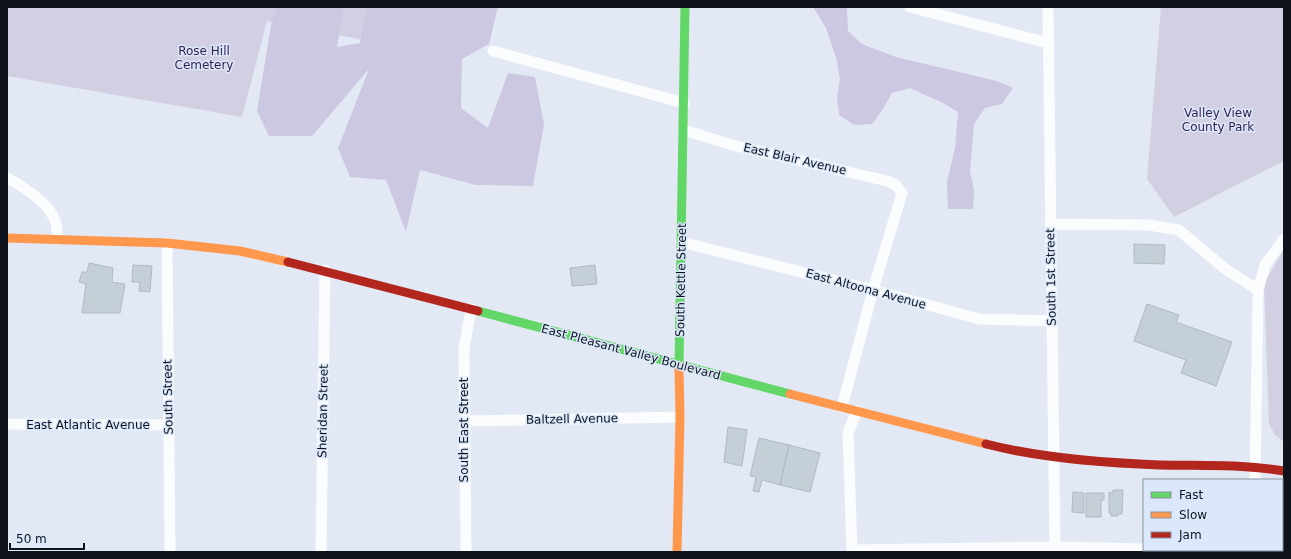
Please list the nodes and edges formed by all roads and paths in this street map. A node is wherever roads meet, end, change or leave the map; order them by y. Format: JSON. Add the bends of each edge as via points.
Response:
{"nodes":[{"id":1,"x":685,"y":7,"type":"edge"},
{"id":2,"x":910,"y":7,"type":"edge"},
{"id":3,"x":1048,"y":7,"type":"edge"},
{"id":4,"x":1048,"y":43,"type":"junction"},
{"id":5,"x":493,"y":51,"type":"dead end"},
{"id":6,"x":684,"y":103,"type":"junction"},
{"id":7,"x":684,"y":130,"type":"junction"},
{"id":8,"x":7,"y":178,"type":"edge"},
{"id":9,"x":1050,"y":224,"type":"junction"},
{"id":10,"x":7,"y":238,"type":"edge"},
{"id":11,"x":1284,"y":238,"type":"edge"},
{"id":12,"x":58,"y":239,"type":"junction"},
{"id":13,"x":167,"y":242,"type":"junction"},
{"id":14,"x":681,"y":242,"type":"junction"},
{"id":15,"x":325,"y":270,"type":"junction"},
{"id":16,"x":873,"y":290,"type":"junction"},
{"id":17,"x":1258,"y":290,"type":"junction"},
{"id":18,"x":471,"y":309,"type":"junction"},
{"id":19,"x":1052,"y":321,"type":"junction"},
{"id":20,"x":679,"y":366,"type":"junction"},
{"id":21,"x":842,"y":407,"type":"junction"},
{"id":22,"x":857,"y":411,"type":"junction"},
{"id":23,"x":680,"y":417,"type":"junction"},
{"id":24,"x":464,"y":421,"type":"junction"},
{"id":25,"x":7,"y":424,"type":"edge"},
{"id":26,"x":169,"y":425,"type":"junction"},
{"id":27,"x":1054,"y":456,"type":"junction"},
{"id":28,"x":1277,"y":461,"type":"dead end"},
{"id":29,"x":1256,"y":466,"type":"junction"},
{"id":30,"x":1284,"y":471,"type":"edge"},
{"id":31,"x":1256,"y":479,"type":"edge"},
{"id":32,"x":1055,"y":547,"type":"junction"},
{"id":33,"x":1143,"y":549,"type":"edge"},
{"id":34,"x":852,"y":551,"type":"edge"},
{"id":35,"x":170,"y":552,"type":"edge"},
{"id":36,"x":321,"y":552,"type":"edge"},
{"id":37,"x":466,"y":552,"type":"edge"},
{"id":38,"x":677,"y":552,"type":"edge"}],
"edges":[{"from":1,"to":6,"type":"main road","name":"South Kettle Street"},
{"from":2,"to":4,"type":"street"},
{"from":3,"to":4,"type":"street","name":"South 1st Street"},
{"from":4,"to":9,"type":"street","name":"South 1st Street"},
{"from":5,"to":6,"type":"street"},
{"from":6,"to":7,"type":"main road","name":"South Kettle Street"},
{"from":7,"to":14,"type":"main road","name":"South Kettle Street"},
{"from":7,"to":16,"type":"street","name":"East Blair Avenue","via":[[732,145],[896,185],[902,193]]},
{"from":8,"to":12,"type":"street","via":[[40,200],[55,222]]},
{"from":9,"to":17,"type":"street","via":[[1150,224],[1179,230],[1224,268]]},
{"from":9,"to":19,"type":"street","name":"South 1st Street"},
{"from":10,"to":12,"type":"main road","name":"East Pleasant Valley Boulevard"},
{"from":11,"to":17,"type":"street","via":[[1265,266]]},
{"from":12,"to":13,"type":"main road","name":"East Pleasant Valley Boulevard"},
{"from":13,"to":15,"type":"main road","name":"East Pleasant Valley Boulevard","via":[[240,252]]},
{"from":13,"to":26,"type":"street","name":"South Street"},
{"from":14,"to":16,"type":"street","name":"East Altoona Avenue"},
{"from":14,"to":20,"type":"main road","name":"South Kettle Street"},
{"from":15,"to":18,"type":"main road","name":"East Pleasant Valley Boulevard"},
{"from":15,"to":36,"type":"street","name":"Sheridan Street"},
{"from":16,"to":19,"type":"street","name":"East Altoona Avenue","via":[[979,318]]},
{"from":16,"to":21,"type":"street"},
{"from":17,"to":29,"type":"street"},
{"from":18,"to":20,"type":"main road","name":"East Pleasant Valley Boulevard"},
{"from":18,"to":24,"type":"street","name":"South East Street","via":[[464,348]]},
{"from":19,"to":27,"type":"street","name":"South 1st Street"},
{"from":20,"to":21,"type":"main road","name":"East Pleasant Valley Boulevard"},
{"from":20,"to":23,"type":"main road","name":"South Kettle Street"},
{"from":21,"to":22,"type":"main road","name":"East Pleasant Valley Boulevard"},
{"from":22,"to":27,"type":"main road","name":"East Pleasant Valley Boulevard","via":[[1000,447]]},
{"from":22,"to":34,"type":"street","via":[[848,432]]},
{"from":23,"to":24,"type":"street","name":"Baltzell Avenue"},
{"from":23,"to":38,"type":"main road","name":"South Kettle Street"},
{"from":24,"to":37,"type":"street","name":"South East Street"},
{"from":25,"to":26,"type":"street","name":"East Atlantic Avenue"},
{"from":26,"to":35,"type":"street","name":"South Street"},
{"from":27,"to":29,"type":"main road","name":"East Pleasant Valley Boulevard","via":[[1113,463]]},
{"from":27,"to":32,"type":"street","name":"South 1st Street"},
{"from":28,"to":29,"type":"main road"},
{"from":29,"to":30,"type":"main road"},
{"from":29,"to":31,"type":"street"},
{"from":32,"to":33,"type":"street"},
{"from":32,"to":34,"type":"street"}]}
